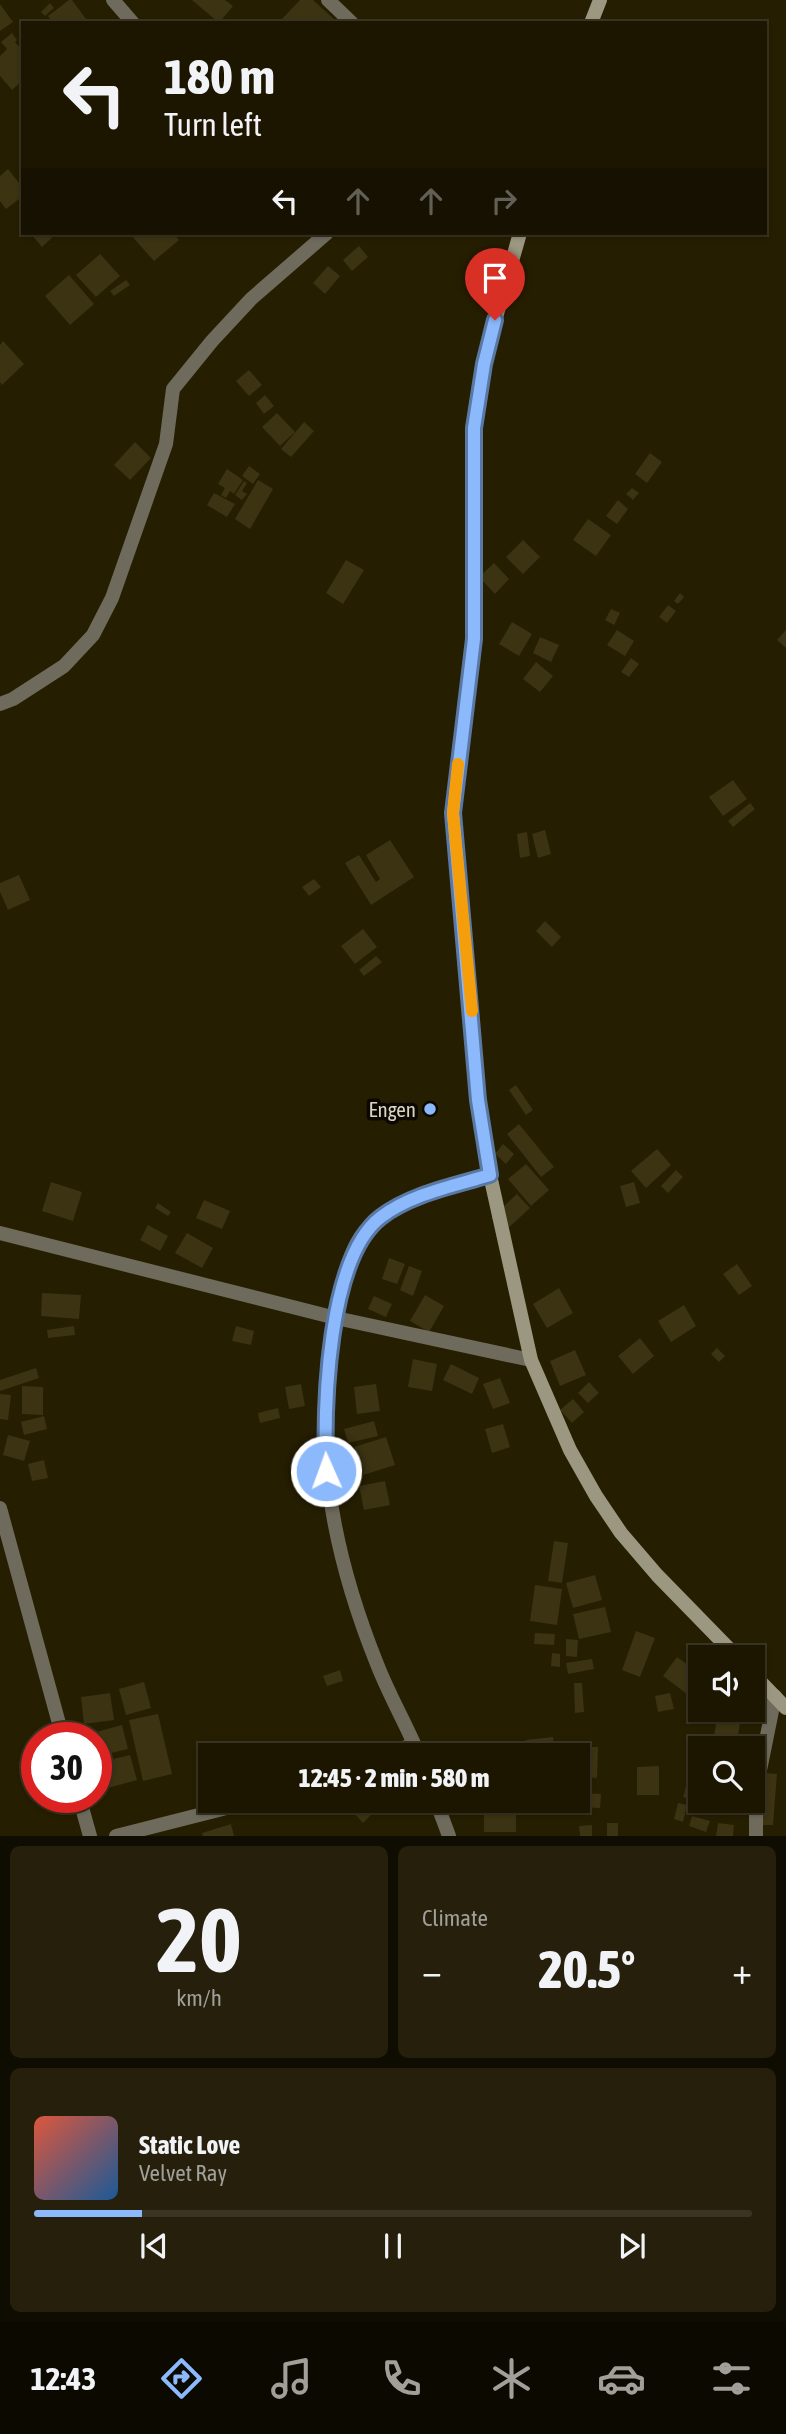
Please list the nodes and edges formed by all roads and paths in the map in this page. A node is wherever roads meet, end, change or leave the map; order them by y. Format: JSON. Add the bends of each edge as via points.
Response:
{"nodes":[{"id":1,"x":113,"y":0,"type":"edge"},
{"id":2,"x":328,"y":0,"type":"edge"},
{"id":3,"x":600,"y":0,"type":"edge"},
{"id":4,"x":132,"y":21,"type":"edge"},
{"id":5,"x":350,"y":21,"type":"edge"},
{"id":6,"x":592,"y":21,"type":"edge"},
{"id":7,"x":325,"y":235,"type":"edge"},
{"id":8,"x":519,"y":235,"type":"edge"},
{"id":9,"x":0,"y":704,"type":"edge"},
{"id":10,"x":490,"y":1175,"type":"junction"},
{"id":11,"x":0,"y":1233,"type":"edge"},
{"id":12,"x":336,"y":1318,"type":"junction"},
{"id":13,"x":531,"y":1360,"type":"junction"},
{"id":14,"x":0,"y":1508,"type":"edge"},
{"id":15,"x":725,"y":1645,"type":"edge"},
{"id":16,"x":765,"y":1686,"type":"edge"},
{"id":17,"x":775,"y":1696,"type":"junction"},
{"id":18,"x":786,"y":1708,"type":"edge"},
{"id":19,"x":59,"y":1722,"type":"edge"},
{"id":20,"x":413,"y":1743,"type":"edge"},
{"id":21,"x":84,"y":1813,"type":"edge"},
{"id":22,"x":207,"y":1813,"type":"edge"},
{"id":23,"x":440,"y":1813,"type":"edge"},
{"id":24,"x":90,"y":1836,"type":"edge"},
{"id":25,"x":116,"y":1836,"type":"edge"},
{"id":26,"x":449,"y":1836,"type":"edge"},
{"id":27,"x":757,"y":1836,"type":"edge"}],
"edges":[{"from":1,"to":4,"type":"street"},
{"from":2,"to":5,"type":"street"},
{"from":3,"to":6,"type":"main road"},
{"from":7,"to":9,"type":"street","via":[[251,299],[173,389],[166,444],[112,598],[93,635],[64,666]]},
{"from":8,"to":10,"type":"main road","via":[[489,342],[474,428],[474,639],[453,813],[477,1087]]},
{"from":10,"to":12,"type":"street","via":[[393,1208],[364,1232],[352,1253]]},
{"from":10,"to":13,"type":"main road"},
{"from":11,"to":12,"type":"street"},
{"from":12,"to":13,"type":"street"},
{"from":12,"to":20,"type":"street","via":[[324,1418],[336,1539],[377,1664]]},
{"from":13,"to":15,"type":"main road","via":[[570,1450],[621,1533]]},
{"from":14,"to":19,"type":"street"},
{"from":16,"to":17,"type":"main road"},
{"from":17,"to":18,"type":"main road"},
{"from":17,"to":27,"type":"street","via":[[756,1790]]},
{"from":21,"to":24,"type":"street"},
{"from":22,"to":25,"type":"street"},
{"from":23,"to":26,"type":"street"}]}
